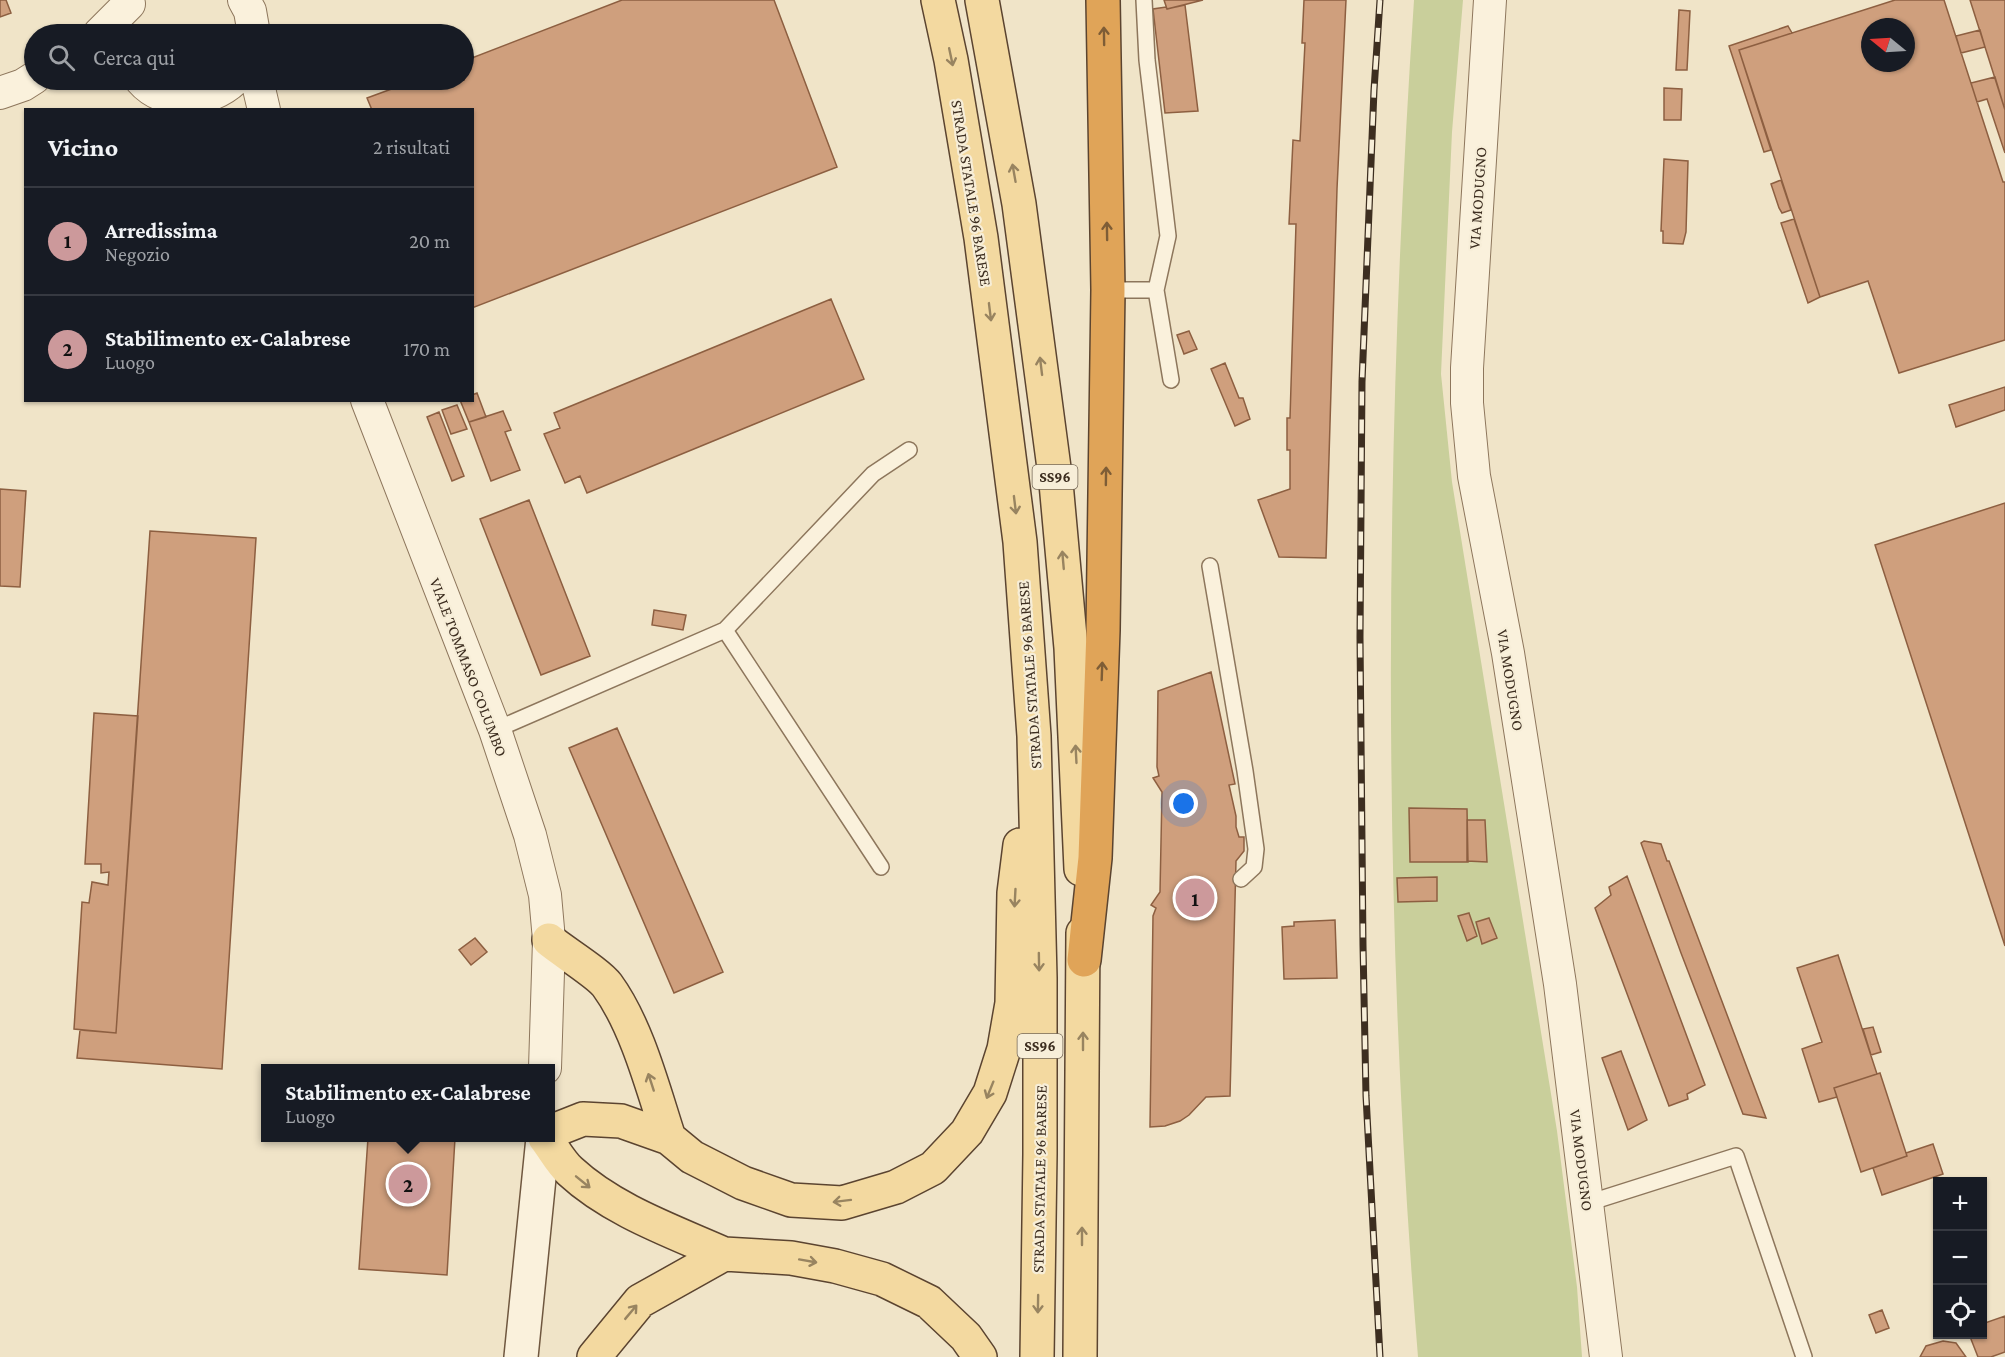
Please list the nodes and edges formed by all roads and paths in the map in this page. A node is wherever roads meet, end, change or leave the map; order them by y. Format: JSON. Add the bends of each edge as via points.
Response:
{"nodes":[{"id":1,"x":244,"y":0,"type":"edge"},
{"id":2,"x":938,"y":0,"type":"edge"},
{"id":3,"x":982,"y":0,"type":"edge"},
{"id":4,"x":1103,"y":0,"type":"edge"},
{"id":5,"x":1144,"y":0,"type":"edge"},
{"id":6,"x":1490,"y":0,"type":"edge"},
{"id":7,"x":131,"y":2,"type":"edge"},
{"id":8,"x":109,"y":24,"type":"edge"},
{"id":9,"x":123,"y":24,"type":"edge"},
{"id":10,"x":252,"y":24,"type":"edge"},
{"id":11,"x":155,"y":90,"type":"edge"},
{"id":12,"x":221,"y":90,"type":"edge"},
{"id":13,"x":259,"y":90,"type":"edge"},
{"id":14,"x":200,"y":104,"type":"edge"},
{"id":15,"x":264,"y":108,"type":"edge"},
{"id":16,"x":1108,"y":290,"type":"junction"},
{"id":17,"x":1156,"y":290,"type":"junction"},
{"id":18,"x":1171,"y":380,"type":"dead end"},
{"id":19,"x":368,"y":402,"type":"edge"},
{"id":20,"x":909,"y":450,"type":"dead end"},
{"id":21,"x":1210,"y":566,"type":"dead end"},
{"id":22,"x":725,"y":630,"type":"junction"},
{"id":23,"x":495,"y":730,"type":"junction"},
{"id":24,"x":1034,"y":736,"type":"junction"},
{"id":25,"x":881,"y":867,"type":"dead end"},
{"id":26,"x":1241,"y":879,"type":"dead end"},
{"id":27,"x":549,"y":940,"type":"junction"},
{"id":28,"x":1084,"y":960,"type":"junction"},
{"id":29,"x":545,"y":1064,"type":"edge"},
{"id":30,"x":555,"y":1130,"type":"edge"},
{"id":31,"x":669,"y":1138,"type":"junction"},
{"id":32,"x":543,"y":1142,"type":"edge"},
{"id":33,"x":548,"y":1142,"type":"edge"},
{"id":34,"x":1588,"y":1203,"type":"junction"},
{"id":35,"x":724,"y":1254,"type":"junction"},
{"id":36,"x":521,"y":1357,"type":"edge"},
{"id":37,"x":594,"y":1357,"type":"edge"},
{"id":38,"x":980,"y":1357,"type":"edge"},
{"id":39,"x":1037,"y":1357,"type":"edge"},
{"id":40,"x":1080,"y":1357,"type":"edge"},
{"id":41,"x":1606,"y":1357,"type":"edge"},
{"id":42,"x":1804,"y":1357,"type":"edge"}],
"edges":[{"from":1,"to":10,"type":"street"},
{"from":2,"to":24,"type":"main road","name":"STRADA STATALE 96 BARESE","number":"SS96","one_way":true,"via":[[981,238],[1020,542]]},
{"from":28,"to":3,"type":"main road","number":"SS96","one_way":true,"via":[[1071,648],[1056,483],[1019,204]]},
{"from":16,"to":4,"type":"highway","one_way":true},
{"from":5,"to":17,"type":"lane","via":[[1147,60],[1168,236]]},
{"from":6,"to":34,"type":"street","name":"VIA MODUGNO","via":[[1467,403],[1474,476],[1508,653],[1560,984]]},
{"from":7,"to":8,"type":"street"},
{"from":7,"to":9,"type":"street"},
{"from":11,"to":14,"type":"street"},
{"from":12,"to":14,"type":"street"},
{"from":13,"to":15,"type":"street"},
{"from":16,"to":17,"type":"lane"},
{"from":28,"to":16,"type":"highway","one_way":true,"via":[[1098,786]]},
{"from":17,"to":18,"type":"lane"},
{"from":19,"to":23,"type":"street","name":"VIALE TOMMASO COLUMBO"},
{"from":20,"to":22,"type":"lane","via":[[873,474]]},
{"from":21,"to":26,"type":"lane","via":[[1256,849],[1254,867]]},
{"from":22,"to":23,"type":"lane"},
{"from":22,"to":25,"type":"lane"},
{"from":23,"to":27,"type":"street","name":"VIALE TOMMASO COLUMBO","via":[[530,835],[545,895]]},
{"from":24,"to":31,"type":"main road","one_way":true,"via":[[1014,893],[1012,1003],[1004,1049],[990,1093],[967,1132],[933,1168],[896,1187],[842,1203],[791,1200],[743,1183],[692,1157]]},
{"from":24,"to":39,"type":"main road","name":"STRADA STATALE 96 BARESE","number":"SS96","one_way":true,"via":[[1040,990]]},
{"from":27,"to":29,"type":"street","name":"VIALE TOMMASO COLUMBO"},
{"from":31,"to":27,"type":"main road","one_way":true,"via":[[646,1066],[627,1020],[606,984]]},
{"from":40,"to":28,"type":"main road","number":"SS96","one_way":true},
{"from":30,"to":31,"type":"main road","via":[[583,1119],[621,1121]]},
{"from":32,"to":36,"type":"street"},
{"from":33,"to":35,"type":"main road","one_way":true,"via":[[568,1170],[596,1192]]},
{"from":34,"to":41,"type":"street","name":"VIA MODUGNO"},
{"from":34,"to":42,"type":"lane","via":[[1736,1156]]},
{"from":37,"to":35,"type":"main road","one_way":true,"via":[[640,1300]]},
{"from":35,"to":38,"type":"main road","one_way":true,"via":[[791,1258],[882,1279],[929,1302],[966,1337]]}]}
